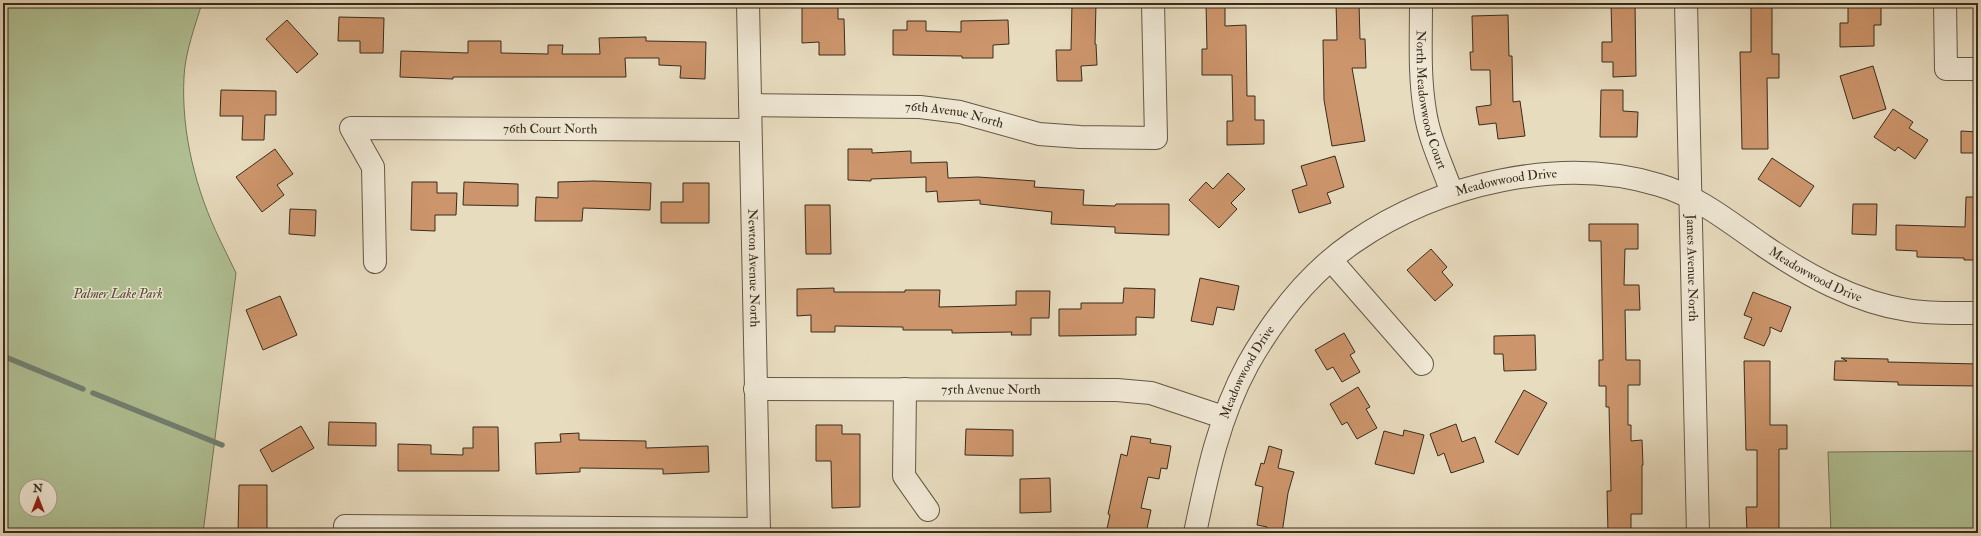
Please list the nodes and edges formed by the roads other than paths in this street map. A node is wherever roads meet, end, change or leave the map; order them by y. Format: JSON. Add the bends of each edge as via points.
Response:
{"nodes":[{"id":1,"x":748,"y":3,"type":"edge"},
{"id":2,"x":1153,"y":3,"type":"edge"},
{"id":3,"x":1421,"y":3,"type":"edge"},
{"id":4,"x":1686,"y":3,"type":"edge"},
{"id":5,"x":1945,"y":3,"type":"edge"},
{"id":6,"x":1978,"y":69,"type":"edge"},
{"id":7,"x":750,"y":105,"type":"junction"},
{"id":8,"x":750,"y":130,"type":"junction"},
{"id":9,"x":1452,"y":193,"type":"junction"},
{"id":10,"x":1691,"y":199,"type":"junction"},
{"id":11,"x":1332,"y":260,"type":"junction"},
{"id":12,"x":375,"y":262,"type":"dead end"},
{"id":13,"x":1978,"y":313,"type":"edge"},
{"id":14,"x":1422,"y":364,"type":"dead end"},
{"id":15,"x":755,"y":389,"type":"junction"},
{"id":16,"x":906,"y":389,"type":"junction"},
{"id":17,"x":1223,"y":417,"type":"junction"},
{"id":18,"x":928,"y":510,"type":"dead end"},
{"id":19,"x":345,"y":526,"type":"dead end"},
{"id":20,"x":759,"y":531,"type":"edge"},
{"id":21,"x":1195,"y":533,"type":"edge"},
{"id":22,"x":1698,"y":533,"type":"edge"}],
"edges":[{"from":1,"to":7,"type":"street","name":"Newton Avenue North"},
{"from":2,"to":7,"type":"street","name":"76th Avenue North","via":[[1156,138],[1039,134],[960,112],[920,106]]},
{"from":3,"to":9,"type":"street","name":"North Meadowwood Court","via":[[1425,112]]},
{"from":4,"to":10,"type":"street","name":"James Avenue North"},
{"from":5,"to":6,"type":"street","via":[[1946,69]]},
{"from":7,"to":8,"type":"street","name":"Newton Avenue North"},
{"from":8,"to":12,"type":"street","name":"76th Court North","via":[[351,128],[373,167]]},
{"from":8,"to":15,"type":"street","name":"Newton Avenue North"},
{"from":9,"to":10,"type":"street","name":"Meadowwood Drive","via":[[1503,179],[1578,174],[1619,176],[1654,184]]},
{"from":9,"to":11,"type":"street","name":"Meadowwood Drive","via":[[1401,215],[1354,242]]},
{"from":10,"to":13,"type":"street","name":"Meadowwood Drive","via":[[1780,257],[1854,296],[1880,305],[1909,310]]},
{"from":10,"to":22,"type":"street","name":"James Avenue North"},
{"from":11,"to":14,"type":"street"},
{"from":11,"to":17,"type":"street","name":"Meadowwood Drive","via":[[1277,318],[1248,365]]},
{"from":15,"to":16,"type":"street","name":"75th Avenue North"},
{"from":15,"to":20,"type":"street","name":"Newton Avenue North"},
{"from":16,"to":17,"type":"street","name":"75th Avenue North","via":[[1117,390],[1151,394]]},
{"from":16,"to":18,"type":"street","via":[[904,476]]},
{"from":17,"to":21,"type":"street","name":"Meadowwood Drive","via":[[1209,466]]},
{"from":19,"to":20,"type":"street"}]}
